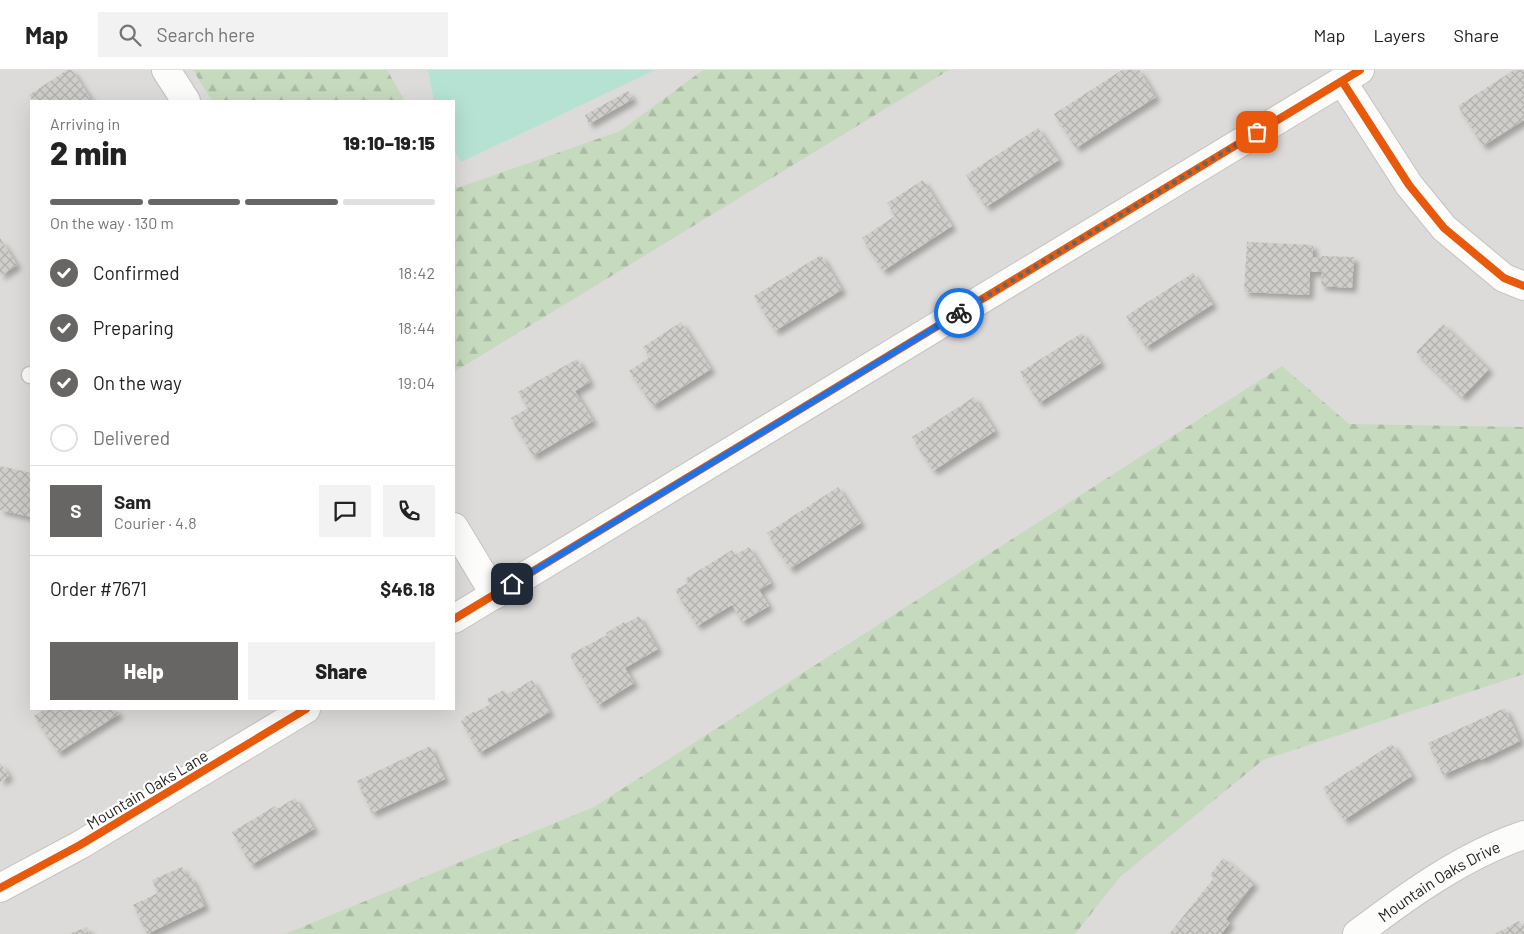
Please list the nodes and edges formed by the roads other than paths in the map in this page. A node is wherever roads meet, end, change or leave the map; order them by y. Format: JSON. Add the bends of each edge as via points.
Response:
{"nodes":[{"id":1,"x":166,"y":70,"type":"edge"},
{"id":2,"x":1351,"y":76,"type":"edge"},
{"id":3,"x":185,"y":100,"type":"edge"},
{"id":4,"x":1524,"y":286,"type":"edge"},
{"id":5,"x":455,"y":529,"type":"edge"},
{"id":6,"x":495,"y":595,"type":"junction"},
{"id":7,"x":455,"y":618,"type":"edge"},
{"id":8,"x":304,"y":710,"type":"edge"},
{"id":9,"x":1524,"y":835,"type":"edge"},
{"id":10,"x":0,"y":888,"type":"edge"},
{"id":11,"x":1357,"y":934,"type":"edge"}],
"edges":[{"from":1,"to":3,"type":"street"},
{"from":2,"to":4,"type":"street","via":[[1409,185],[1444,228],[1504,278]]},
{"from":2,"to":6,"type":"street"},
{"from":5,"to":6,"type":"street"},
{"from":6,"to":7,"type":"street"},
{"from":8,"to":10,"type":"street","name":"Mountain Oaks Lane","via":[[80,845]]},
{"from":9,"to":11,"type":"street","name":"Mountain Oaks Drive","via":[[1452,869],[1400,900]]}]}
